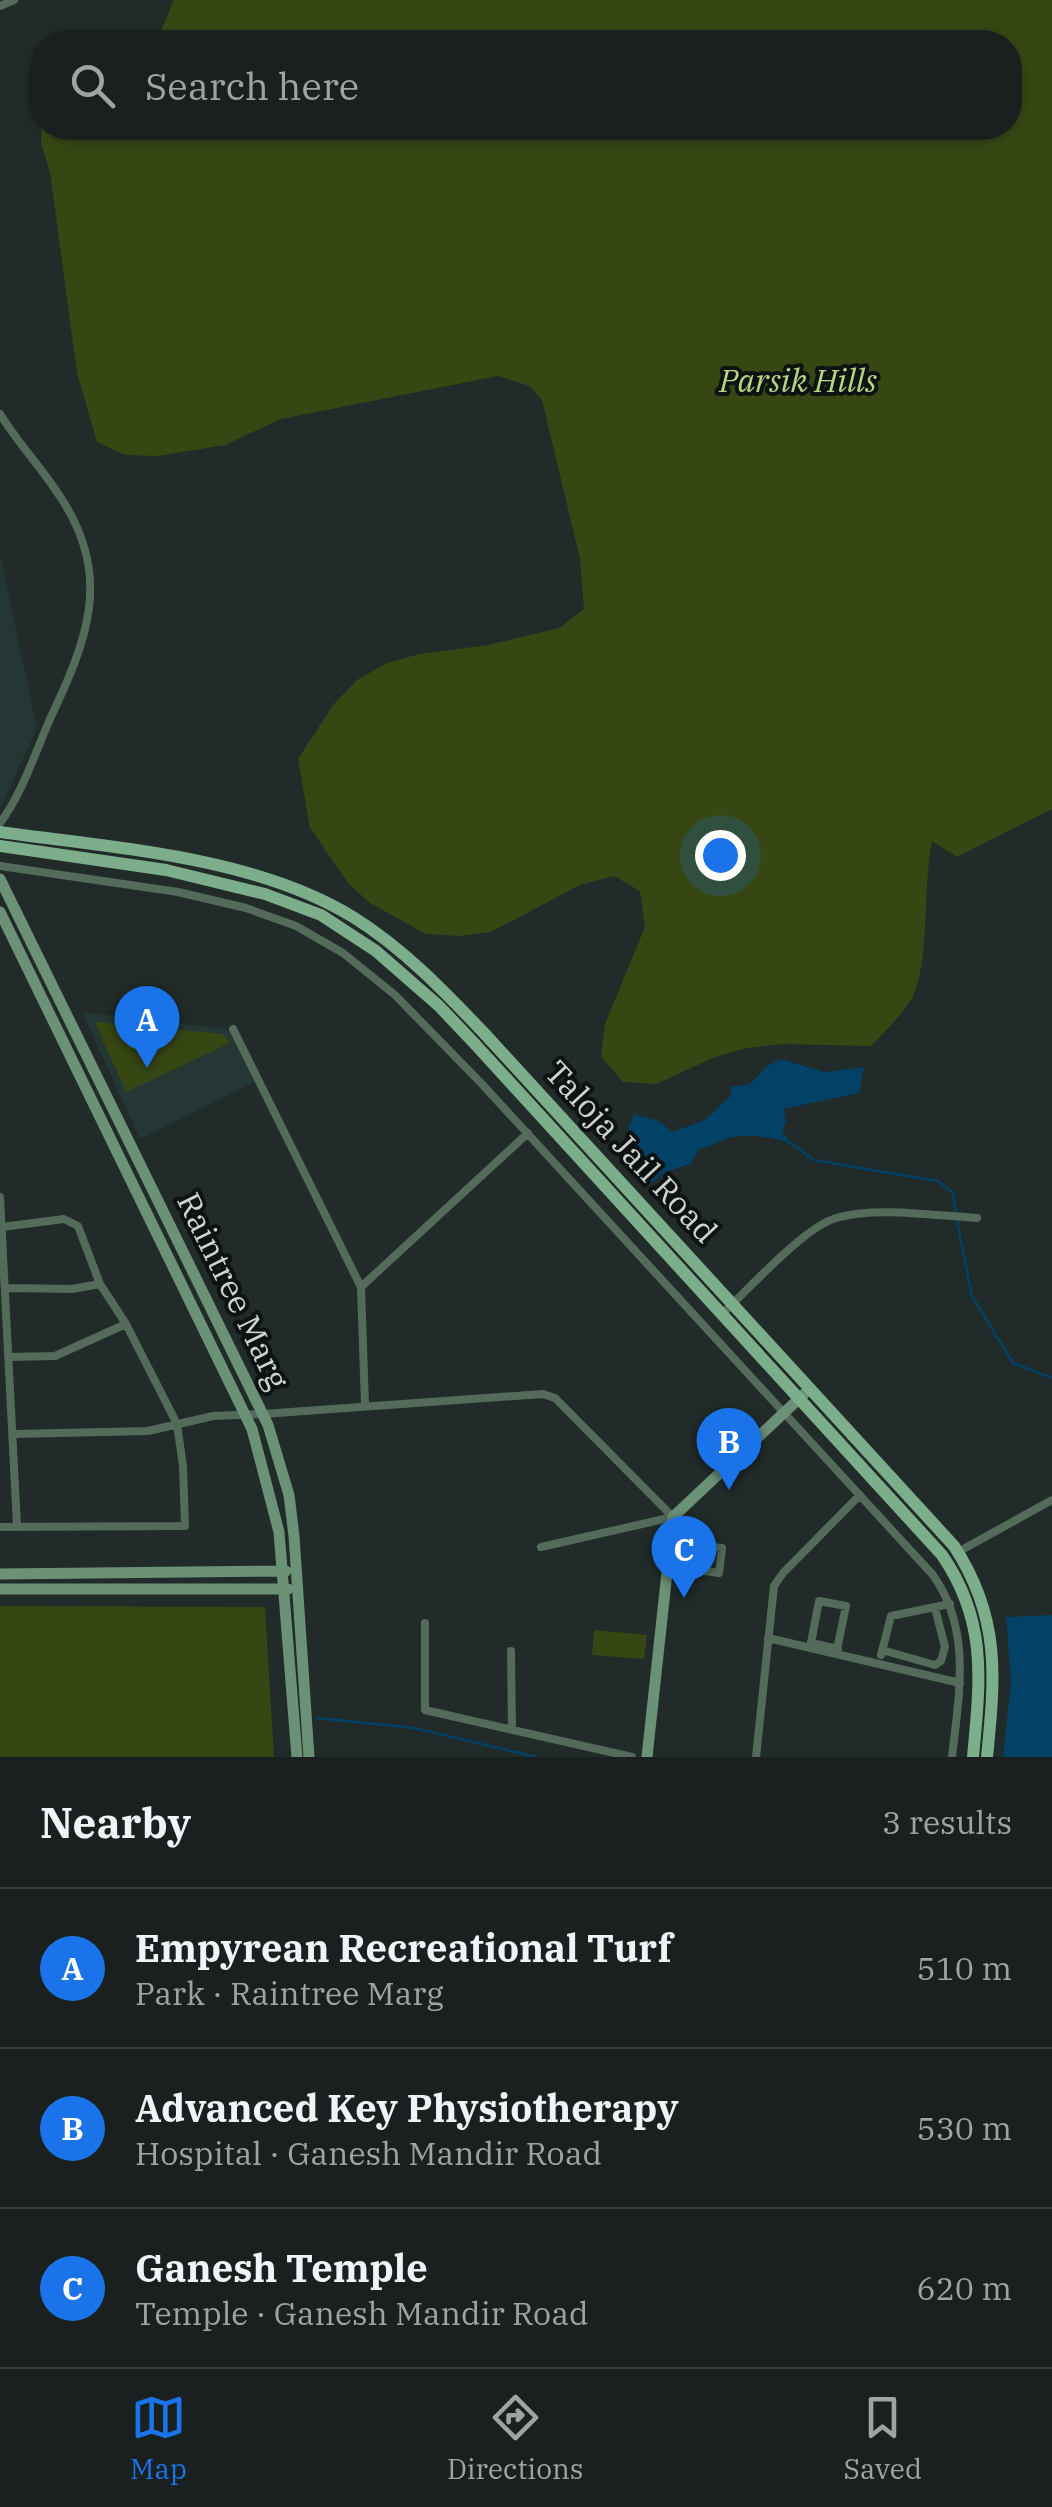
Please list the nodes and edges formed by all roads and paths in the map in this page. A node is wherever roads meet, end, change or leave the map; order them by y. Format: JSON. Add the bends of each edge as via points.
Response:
{"nodes":[{"id":1,"x":14,"y":0,"type":"edge"},
{"id":2,"x":0,"y":6,"type":"edge"},
{"id":3,"x":0,"y":414,"type":"edge"},
{"id":4,"x":0,"y":823,"type":"edge"},
{"id":5,"x":0,"y":832,"type":"edge"},
{"id":6,"x":0,"y":846,"type":"edge"},
{"id":7,"x":0,"y":866,"type":"edge"},
{"id":8,"x":1,"y":885,"type":"edge"},
{"id":9,"x":0,"y":912,"type":"edge"},
{"id":10,"x":233,"y":1029,"type":"dead end"},
{"id":11,"x":528,"y":1133,"type":"junction"},
{"id":12,"x":0,"y":1197,"type":"edge"},
{"id":13,"x":977,"y":1218,"type":"dead end"},
{"id":14,"x":2,"y":1228,"type":"edge"},
{"id":15,"x":100,"y":1284,"type":"junction"},
{"id":16,"x":361,"y":1287,"type":"junction"},
{"id":17,"x":5,"y":1288,"type":"junction"},
{"id":18,"x":728,"y":1308,"type":"junction"},
{"id":19,"x":126,"y":1324,"type":"junction"},
{"id":20,"x":9,"y":1358,"type":"junction"},
{"id":21,"x":805,"y":1392,"type":"junction"},
{"id":22,"x":365,"y":1405,"type":"junction"},
{"id":23,"x":243,"y":1412,"type":"junction"},
{"id":24,"x":784,"y":1413,"type":"junction"},
{"id":25,"x":263,"y":1414,"type":"junction"},
{"id":26,"x":177,"y":1424,"type":"junction"},
{"id":27,"x":14,"y":1434,"type":"junction"},
{"id":28,"x":860,"y":1494,"type":"junction"},
{"id":29,"x":1052,"y":1500,"type":"edge"},
{"id":30,"x":673,"y":1517,"type":"junction"},
{"id":31,"x":17,"y":1525,"type":"junction"},
{"id":32,"x":0,"y":1526,"type":"edge"},
{"id":33,"x":670,"y":1542,"type":"junction"},
{"id":34,"x":686,"y":1544,"type":"junction"},
{"id":35,"x":541,"y":1547,"type":"dead end"},
{"id":36,"x":958,"y":1552,"type":"junction"},
{"id":37,"x":668,"y":1566,"type":"junction"},
{"id":38,"x":684,"y":1569,"type":"junction"},
{"id":39,"x":282,"y":1571,"type":"junction"},
{"id":40,"x":297,"y":1572,"type":"junction"},
{"id":41,"x":0,"y":1574,"type":"edge"},
{"id":42,"x":298,"y":1588,"type":"junction"},
{"id":43,"x":0,"y":1589,"type":"edge"},
{"id":44,"x":283,"y":1590,"type":"junction"},
{"id":45,"x":950,"y":1604,"type":"junction"},
{"id":46,"x":934,"y":1608,"type":"junction"},
{"id":47,"x":425,"y":1623,"type":"dead end"},
{"id":48,"x":768,"y":1638,"type":"junction"},
{"id":49,"x":810,"y":1646,"type":"junction"},
{"id":50,"x":882,"y":1650,"type":"junction"},
{"id":51,"x":837,"y":1651,"type":"junction"},
{"id":52,"x":512,"y":1652,"type":"dead end"},
{"id":53,"x":878,"y":1664,"type":"junction"},
{"id":54,"x":960,"y":1683,"type":"junction"},
{"id":55,"x":299,"y":1712,"type":"junction"},
{"id":56,"x":512,"y":1730,"type":"junction"},
{"id":57,"x":302,"y":1752,"type":"edge"},
{"id":58,"x":632,"y":1757,"type":"edge"},
{"id":59,"x":647,"y":1757,"type":"edge"},
{"id":60,"x":756,"y":1757,"type":"edge"},
{"id":61,"x":952,"y":1757,"type":"edge"},
{"id":62,"x":973,"y":1757,"type":"edge"},
{"id":63,"x":988,"y":1757,"type":"edge"}],
"edges":[{"from":1,"to":2,"type":"street"},
{"from":3,"to":4,"type":"street","via":[[61,496],[91,582],[90,621],[79,656]]},
{"from":5,"to":18,"type":"main road","name":"Taloja Jail Road","via":[[234,871],[298,890],[354,917],[449,996]]},
{"from":6,"to":18,"type":"main road","name":"Taloja Jail Road","via":[[205,879],[294,904],[346,929],[439,1006]]},
{"from":7,"to":11,"type":"street","via":[[178,892],[296,926],[395,995]]},
{"from":8,"to":25,"type":"main road","name":"Raintree Marg"},
{"from":9,"to":23,"type":"main road","name":"Raintree Marg"},
{"from":10,"to":16,"type":"street"},
{"from":11,"to":16,"type":"street"},
{"from":11,"to":24,"type":"street"},
{"from":12,"to":14,"type":"street"},
{"from":13,"to":18,"type":"street","via":[[834,1218]]},
{"from":14,"to":15,"type":"street","via":[[74,1222]]},
{"from":14,"to":17,"type":"street"},
{"from":15,"to":17,"type":"street"},
{"from":15,"to":19,"type":"street"},
{"from":16,"to":22,"type":"street"},
{"from":17,"to":20,"type":"street"},
{"from":18,"to":21,"type":"main road","name":"Taloja Jail Road"},
{"from":19,"to":20,"type":"street","via":[[55,1356]]},
{"from":19,"to":26,"type":"street"},
{"from":20,"to":27,"type":"street"},
{"from":21,"to":24,"type":"main road"},
{"from":21,"to":36,"type":"main road","name":"Taloja Jail Road"},
{"from":21,"to":62,"type":"main road","name":"Taloja Jail Road","via":[[956,1578],[980,1657]]},
{"from":22,"to":25,"type":"street"},
{"from":22,"to":30,"type":"street","via":[[555,1398]]},
{"from":23,"to":25,"type":"street"},
{"from":23,"to":26,"type":"street"},
{"from":23,"to":39,"type":"main road","name":"Raintree Marg","via":[[265,1470]]},
{"from":24,"to":28,"type":"street"},
{"from":24,"to":30,"type":"main road"},
{"from":25,"to":40,"type":"main road","name":"Raintree Marg","via":[[289,1495]]},
{"from":26,"to":27,"type":"street","via":[[148,1431]]},
{"from":26,"to":31,"type":"street","via":[[185,1526]]},
{"from":27,"to":31,"type":"street"},
{"from":28,"to":45,"type":"street","via":[[924,1564]]},
{"from":28,"to":48,"type":"street","via":[[777,1580]]},
{"from":29,"to":36,"type":"street"},
{"from":30,"to":33,"type":"main road"},
{"from":30,"to":35,"type":"street"},
{"from":31,"to":32,"type":"street"},
{"from":33,"to":34,"type":"street"},
{"from":33,"to":37,"type":"main road"},
{"from":34,"to":38,"type":"street"},
{"from":34,"to":38,"type":"street","via":[[722,1548],[719,1573]]},
{"from":36,"to":63,"type":"main road","name":"Taloja Jail Road","via":[[986,1612],[994,1656]]},
{"from":37,"to":38,"type":"street"},
{"from":37,"to":59,"type":"main road"},
{"from":39,"to":40,"type":"main road"},
{"from":39,"to":41,"type":"main road"},
{"from":39,"to":44,"type":"main road","name":"Raintree Marg"},
{"from":40,"to":42,"type":"main road","name":"Raintree Marg"},
{"from":42,"to":44,"type":"main road"},
{"from":42,"to":55,"type":"main road","name":"Raintree Marg"},
{"from":43,"to":44,"type":"main road"},
{"from":44,"to":55,"type":"main road","name":"Raintree Marg"},
{"from":45,"to":46,"type":"street"},
{"from":45,"to":54,"type":"street"},
{"from":46,"to":50,"type":"street","via":[[890,1616]]},
{"from":46,"to":50,"type":"street","via":[[945,1647],[941,1662]]},
{"from":47,"to":56,"type":"street","via":[[424,1710]]},
{"from":48,"to":49,"type":"street"},
{"from":48,"to":60,"type":"street"},
{"from":49,"to":51,"type":"street"},
{"from":49,"to":51,"type":"street","via":[[820,1601],[833,1603],[846,1606]]},
{"from":50,"to":53,"type":"street"},
{"from":51,"to":53,"type":"street"},
{"from":52,"to":56,"type":"street"},
{"from":53,"to":54,"type":"street"},
{"from":54,"to":61,"type":"street"},
{"from":55,"to":57,"type":"main road","name":"Raintree Marg"},
{"from":56,"to":58,"type":"street"}]}
